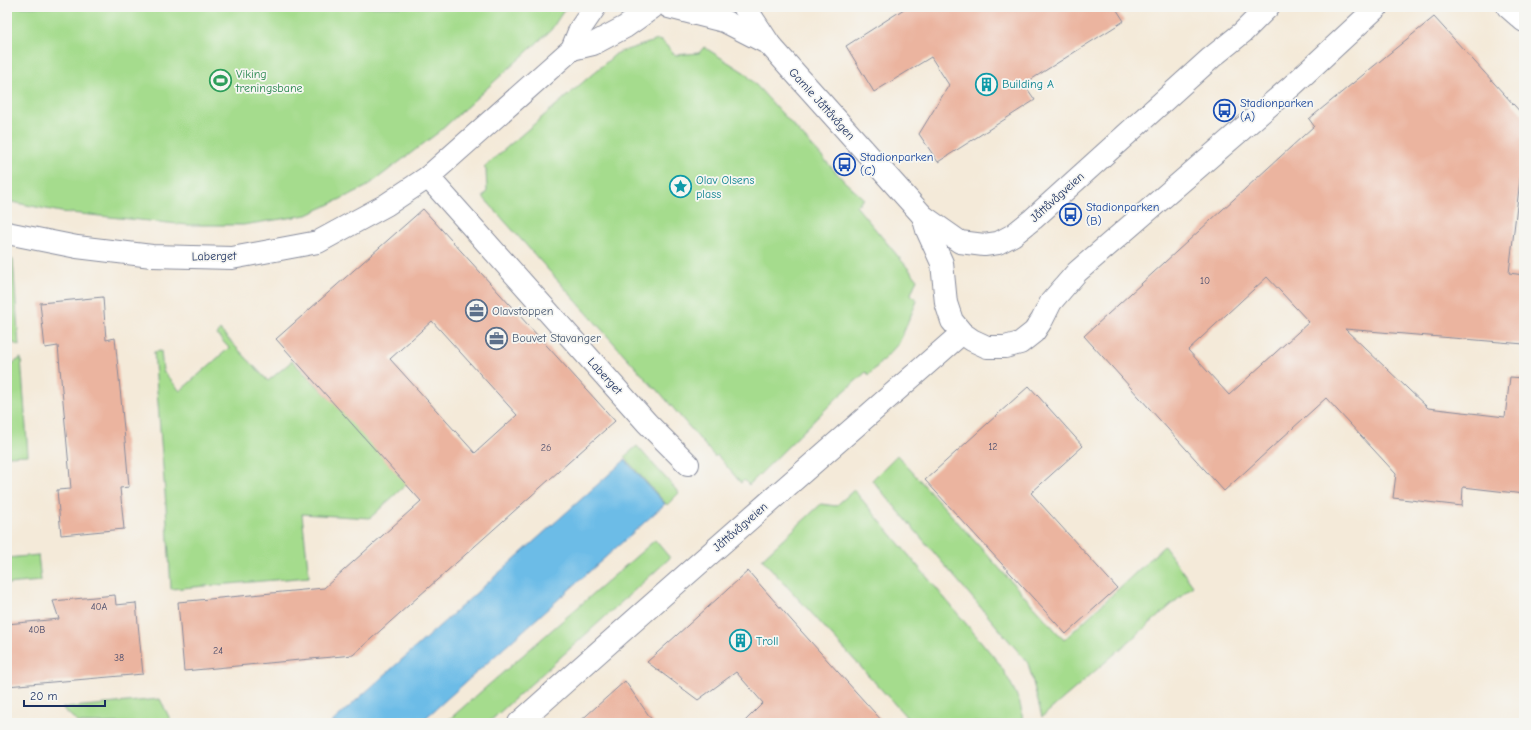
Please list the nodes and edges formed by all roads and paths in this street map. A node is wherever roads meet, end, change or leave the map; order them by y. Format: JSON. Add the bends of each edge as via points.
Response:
{"nodes":[{"id":1,"x":595,"y":7,"type":"edge"},
{"id":2,"x":658,"y":7,"type":"edge"},
{"id":3,"x":744,"y":7,"type":"edge"},
{"id":4,"x":1268,"y":7,"type":"edge"},
{"id":5,"x":1377,"y":7,"type":"edge"},
{"id":6,"x":1508,"y":7,"type":"edge"},
{"id":7,"x":1524,"y":21,"type":"edge"},
{"id":8,"x":770,"y":45,"type":"junction"},
{"id":9,"x":572,"y":49,"type":"junction"},
{"id":10,"x":428,"y":178,"type":"junction"},
{"id":11,"x":923,"y":216,"type":"junction"},
{"id":12,"x":7,"y":233,"type":"edge"},
{"id":13,"x":962,"y":333,"type":"junction"},
{"id":14,"x":688,"y":464,"type":"dead end"},
{"id":15,"x":519,"y":723,"type":"edge"}],
"edges":[{"from":1,"to":9,"type":"street","name":"Laberget","via":[[580,29]]},
{"from":2,"to":8,"type":"street","name":"Gamle Jåttåvågen","via":[[724,22]]},
{"from":2,"to":9,"type":"street","name":"Laberget","via":[[593,44]]},
{"from":3,"to":8,"type":"street","name":"Gamle Jåttåvågen"},
{"from":4,"to":11,"type":"street","name":"Jåttåvågveien","via":[[1242,34],[1211,58],[1013,235],[998,243],[984,245],[960,242]]},
{"from":5,"to":13,"type":"street","via":[[1293,85],[1077,272],[1051,302],[1034,332],[1020,343],[1005,347],[987,347]]},
{"from":6,"to":7,"type":"street"},
{"from":8,"to":11,"type":"street","name":"Gamle Jåttåvågen"},
{"from":9,"to":10,"type":"street","name":"Laberget"},
{"from":10,"to":12,"type":"street","name":"Laberget","via":[[386,205],[318,242],[232,258],[136,255],[77,247]]},
{"from":10,"to":14,"type":"street","name":"Laberget","via":[[641,417]]},
{"from":11,"to":13,"type":"street","via":[[942,263],[946,303],[952,321]]},
{"from":13,"to":15,"type":"street","name":"Jåttåvågveien"}]}
